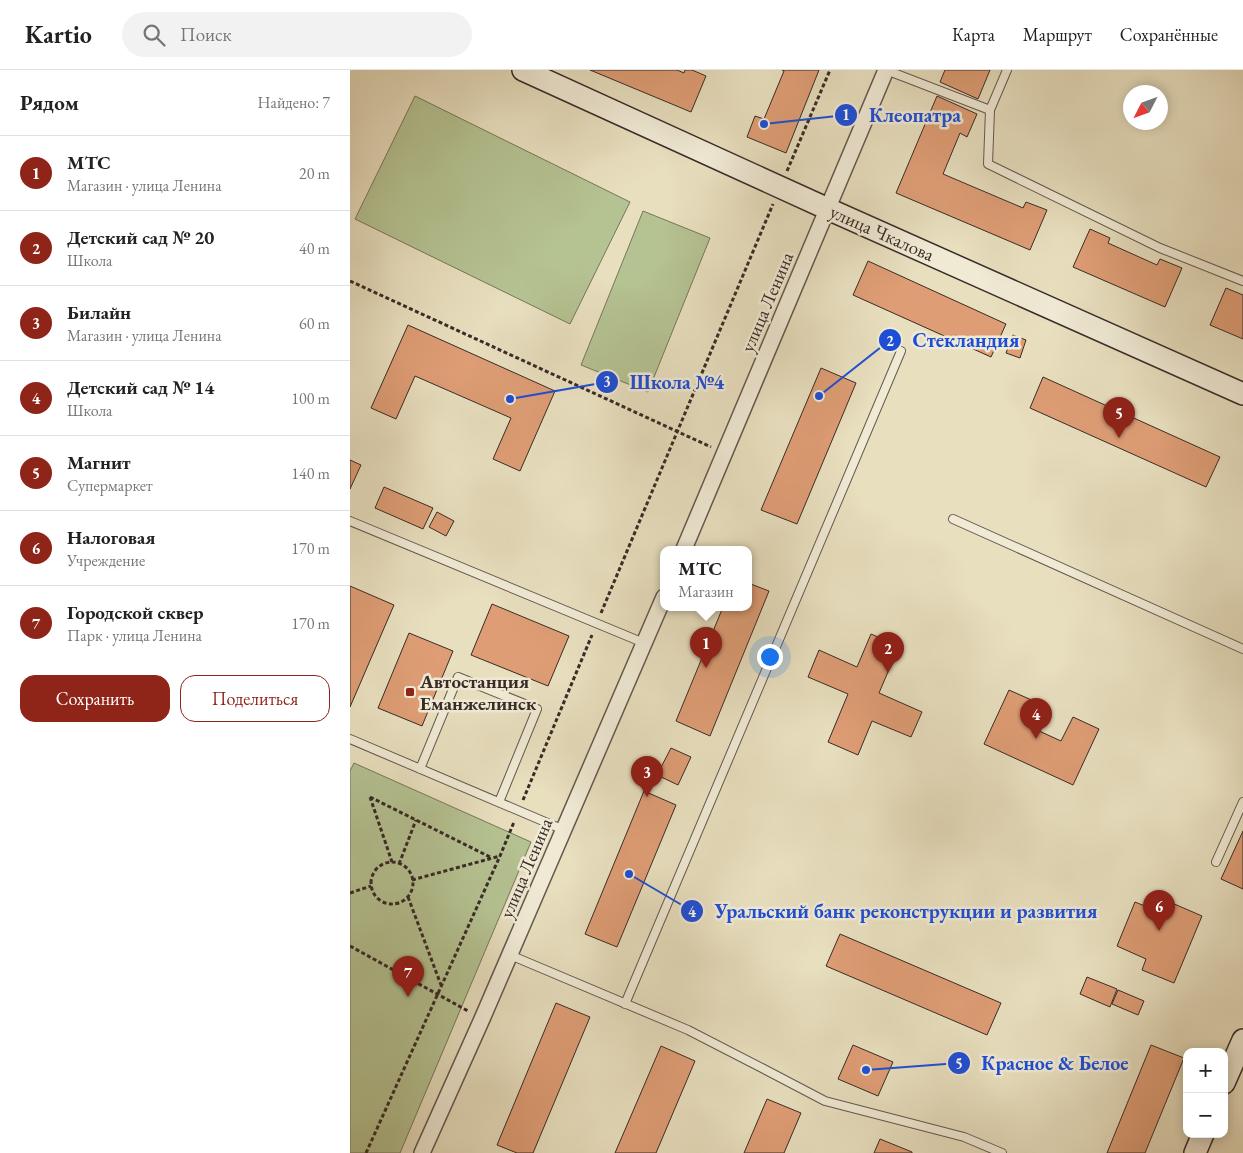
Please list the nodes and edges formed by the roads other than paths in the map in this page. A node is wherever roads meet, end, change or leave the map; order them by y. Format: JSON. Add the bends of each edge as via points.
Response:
{"nodes":[{"id":1,"x":523,"y":70,"type":"edge"},
{"id":2,"x":886,"y":70,"type":"edge"},
{"id":3,"x":1008,"y":70,"type":"edge"},
{"id":4,"x":990,"y":110,"type":"junction"},
{"id":5,"x":828,"y":209,"type":"junction"},
{"id":6,"x":1243,"y":281,"type":"edge"},
{"id":7,"x":901,"y":351,"type":"dead end"},
{"id":8,"x":1243,"y":394,"type":"edge"},
{"id":9,"x":953,"y":519,"type":"dead end"},
{"id":10,"x":350,"y":521,"type":"edge"},
{"id":11,"x":685,"y":546,"type":"edge"},
{"id":12,"x":660,"y":607,"type":"edge"},
{"id":13,"x":644,"y":643,"type":"junction"},
{"id":14,"x":1243,"y":649,"type":"edge"},
{"id":15,"x":350,"y":739,"type":"edge"},
{"id":16,"x":420,"y":769,"type":"junction"},
{"id":17,"x":499,"y":802,"type":"junction"},
{"id":18,"x":1243,"y":802,"type":"edge"},
{"id":19,"x":564,"y":830,"type":"junction"},
{"id":20,"x":1216,"y":862,"type":"dead end"},
{"id":21,"x":510,"y":955,"type":"junction"},
{"id":22,"x":626,"y":1004,"type":"junction"},
{"id":23,"x":1243,"y":1040,"type":"edge"},
{"id":24,"x":1239,"y":1061,"type":"edge"},
{"id":25,"x":1228,"y":1077,"type":"edge"},
{"id":26,"x":1201,"y":1138,"type":"edge"},
{"id":27,"x":422,"y":1153,"type":"edge"},
{"id":28,"x":1002,"y":1153,"type":"edge"},
{"id":29,"x":1195,"y":1153,"type":"edge"}],
"edges":[{"from":1,"to":5,"type":"main road","name":"улица Чкалова"},
{"from":2,"to":4,"type":"lane"},
{"from":2,"to":5,"type":"street","name":"улица Ленина"},
{"from":3,"to":4,"type":"lane"},
{"from":4,"to":6,"type":"lane","via":[[988,164],[1160,248]]},
{"from":5,"to":8,"type":"main road","name":"улица Чкалова"},
{"from":5,"to":11,"type":"street","name":"улица Ленина"},
{"from":7,"to":22,"type":"lane"},
{"from":9,"to":14,"type":"lane"},
{"from":10,"to":13,"type":"lane"},
{"from":12,"to":13,"type":"street","name":"улица Ленина"},
{"from":13,"to":19,"type":"street","name":"улица Ленина"},
{"from":15,"to":16,"type":"lane"},
{"from":16,"to":17,"type":"lane"},
{"from":16,"to":17,"type":"lane","via":[[458,677],[536,709]]},
{"from":17,"to":19,"type":"lane"},
{"from":18,"to":20,"type":"lane"},
{"from":19,"to":21,"type":"street","name":"улица Ленина"},
{"from":21,"to":22,"type":"lane"},
{"from":21,"to":27,"type":"street","name":"улица Ленина"},
{"from":22,"to":28,"type":"lane","via":[[688,1030],[825,1101],[964,1137]]},
{"from":23,"to":24,"type":"main road"},
{"from":24,"to":25,"type":"main road"},
{"from":26,"to":29,"type":"main road"}]}
